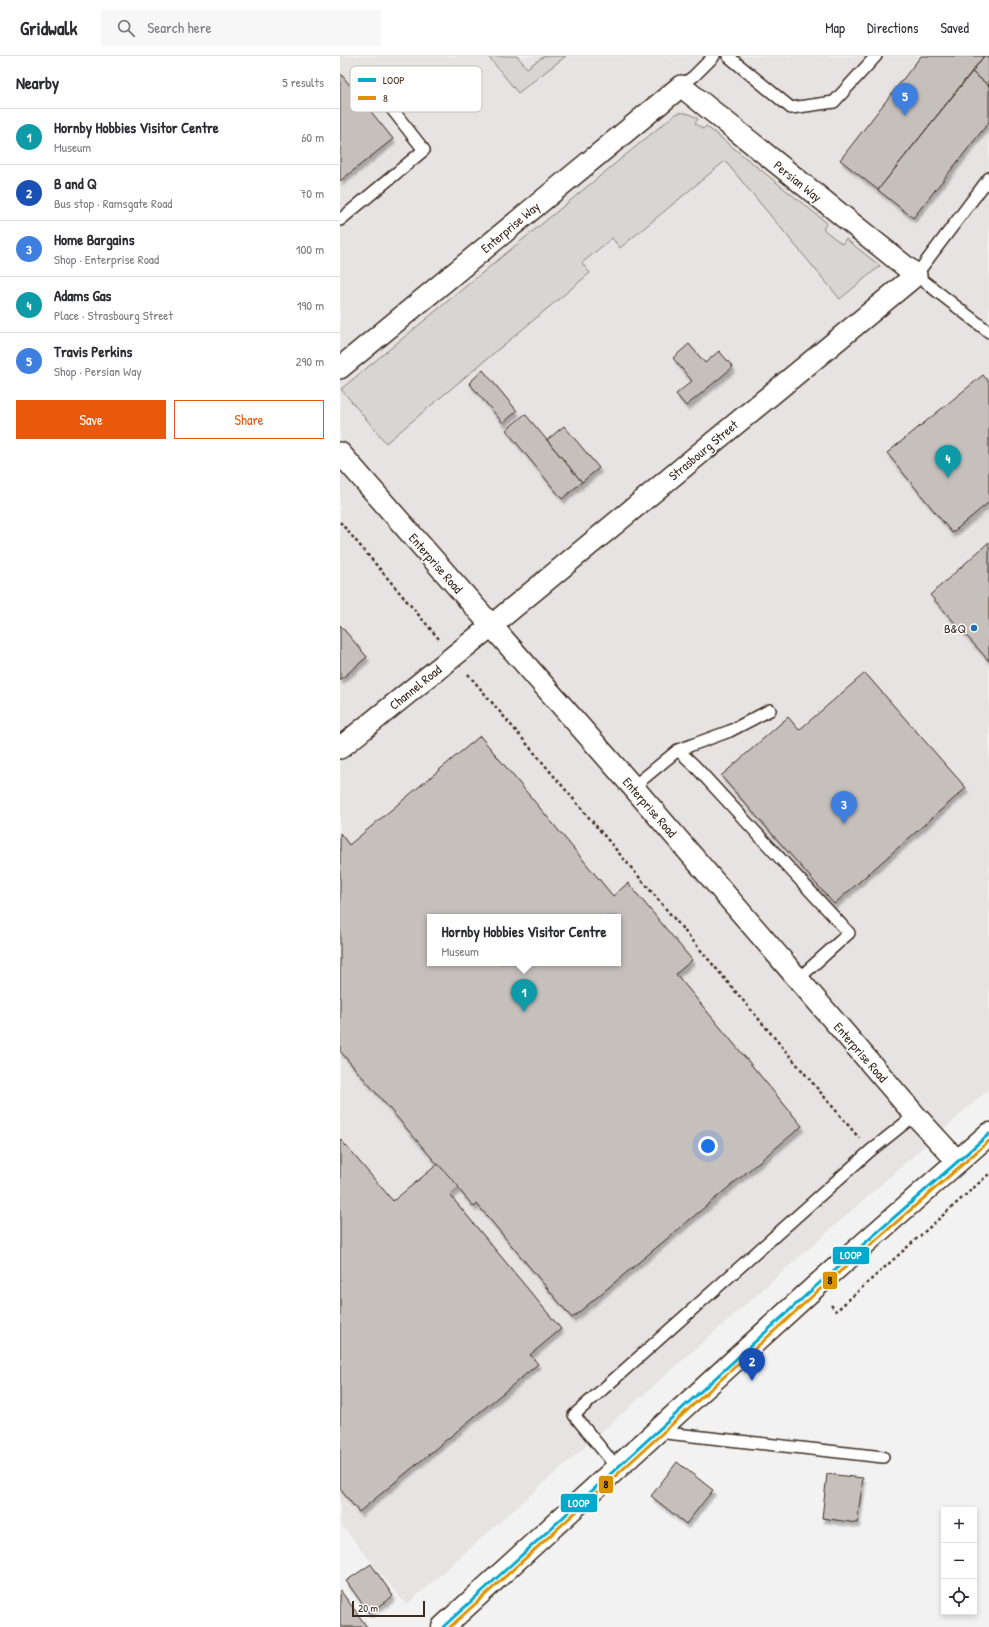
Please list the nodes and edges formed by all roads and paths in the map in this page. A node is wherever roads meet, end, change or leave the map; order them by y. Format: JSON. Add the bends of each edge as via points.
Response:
{"nodes":[{"id":1,"x":714,"y":56,"type":"edge"},
{"id":2,"x":728,"y":56,"type":"edge"},
{"id":3,"x":876,"y":56,"type":"edge"},
{"id":4,"x":681,"y":86,"type":"junction"},
{"id":5,"x":394,"y":112,"type":"edge"},
{"id":6,"x":989,"y":178,"type":"edge"},
{"id":7,"x":340,"y":220,"type":"edge"},
{"id":8,"x":916,"y":275,"type":"junction"},
{"id":9,"x":989,"y":332,"type":"edge"},
{"id":10,"x":340,"y":368,"type":"edge"},
{"id":11,"x":340,"y":453,"type":"edge"},
{"id":12,"x":340,"y":522,"type":"edge"},
{"id":13,"x":491,"y":626,"type":"junction"},
{"id":14,"x":453,"y":656,"type":"junction"},
{"id":15,"x":770,"y":710,"type":"dead end"},
{"id":16,"x":340,"y":748,"type":"edge"},
{"id":17,"x":678,"y":750,"type":"junction"},
{"id":18,"x":633,"y":788,"type":"junction"},
{"id":19,"x":798,"y":980,"type":"junction"},
{"id":20,"x":915,"y":1116,"type":"junction"},
{"id":21,"x":989,"y":1134,"type":"edge"},
{"id":22,"x":870,"y":1151,"type":"junction"},
{"id":23,"x":958,"y":1162,"type":"junction"},
{"id":24,"x":989,"y":1174,"type":"edge"},
{"id":25,"x":815,"y":1286,"type":"junction"},
{"id":26,"x":656,"y":1432,"type":"junction"},
{"id":27,"x":883,"y":1457,"type":"dead end"},
{"id":28,"x":617,"y":1468,"type":"junction"},
{"id":29,"x":443,"y":1627,"type":"edge"}],
"edges":[{"from":1,"to":4,"type":"lane"},
{"from":2,"to":3,"type":"lane","via":[[792,108],[834,102]]},
{"from":4,"to":8,"type":"street","name":"Persian Way"},
{"from":4,"to":10,"type":"street","name":"Enterprise Way"},
{"from":5,"to":7,"type":"lane","via":[[424,150]]},
{"from":6,"to":8,"type":"lane"},
{"from":8,"to":9,"type":"lane"},
{"from":8,"to":13,"type":"street","name":"Strasbourg Street"},
{"from":11,"to":13,"type":"street","name":"Enterprise Road"},
{"from":12,"to":14,"type":"path"},
{"from":13,"to":14,"type":"street","name":"Channel Road"},
{"from":13,"to":18,"type":"street","name":"Enterprise Road"},
{"from":14,"to":16,"type":"street","name":"Channel Road"},
{"from":14,"to":22,"type":"path"},
{"from":15,"to":17,"type":"lane","via":[[730,731]]},
{"from":17,"to":18,"type":"lane"},
{"from":17,"to":19,"type":"lane","via":[[849,932]]},
{"from":18,"to":19,"type":"street","name":"Enterprise Road"},
{"from":19,"to":20,"type":"street","name":"Enterprise Road"},
{"from":20,"to":22,"type":"lane"},
{"from":20,"to":23,"type":"street","name":"Enterprise Road"},
{"from":21,"to":23,"type":"main road"},
{"from":22,"to":28,"type":"lane","via":[[574,1415]]},
{"from":23,"to":25,"type":"main road"},
{"from":24,"to":25,"type":"path","via":[[836,1311]]},
{"from":25,"to":26,"type":"main road"},
{"from":26,"to":27,"type":"lane"},
{"from":26,"to":28,"type":"main road"},
{"from":28,"to":29,"type":"main road"}]}
